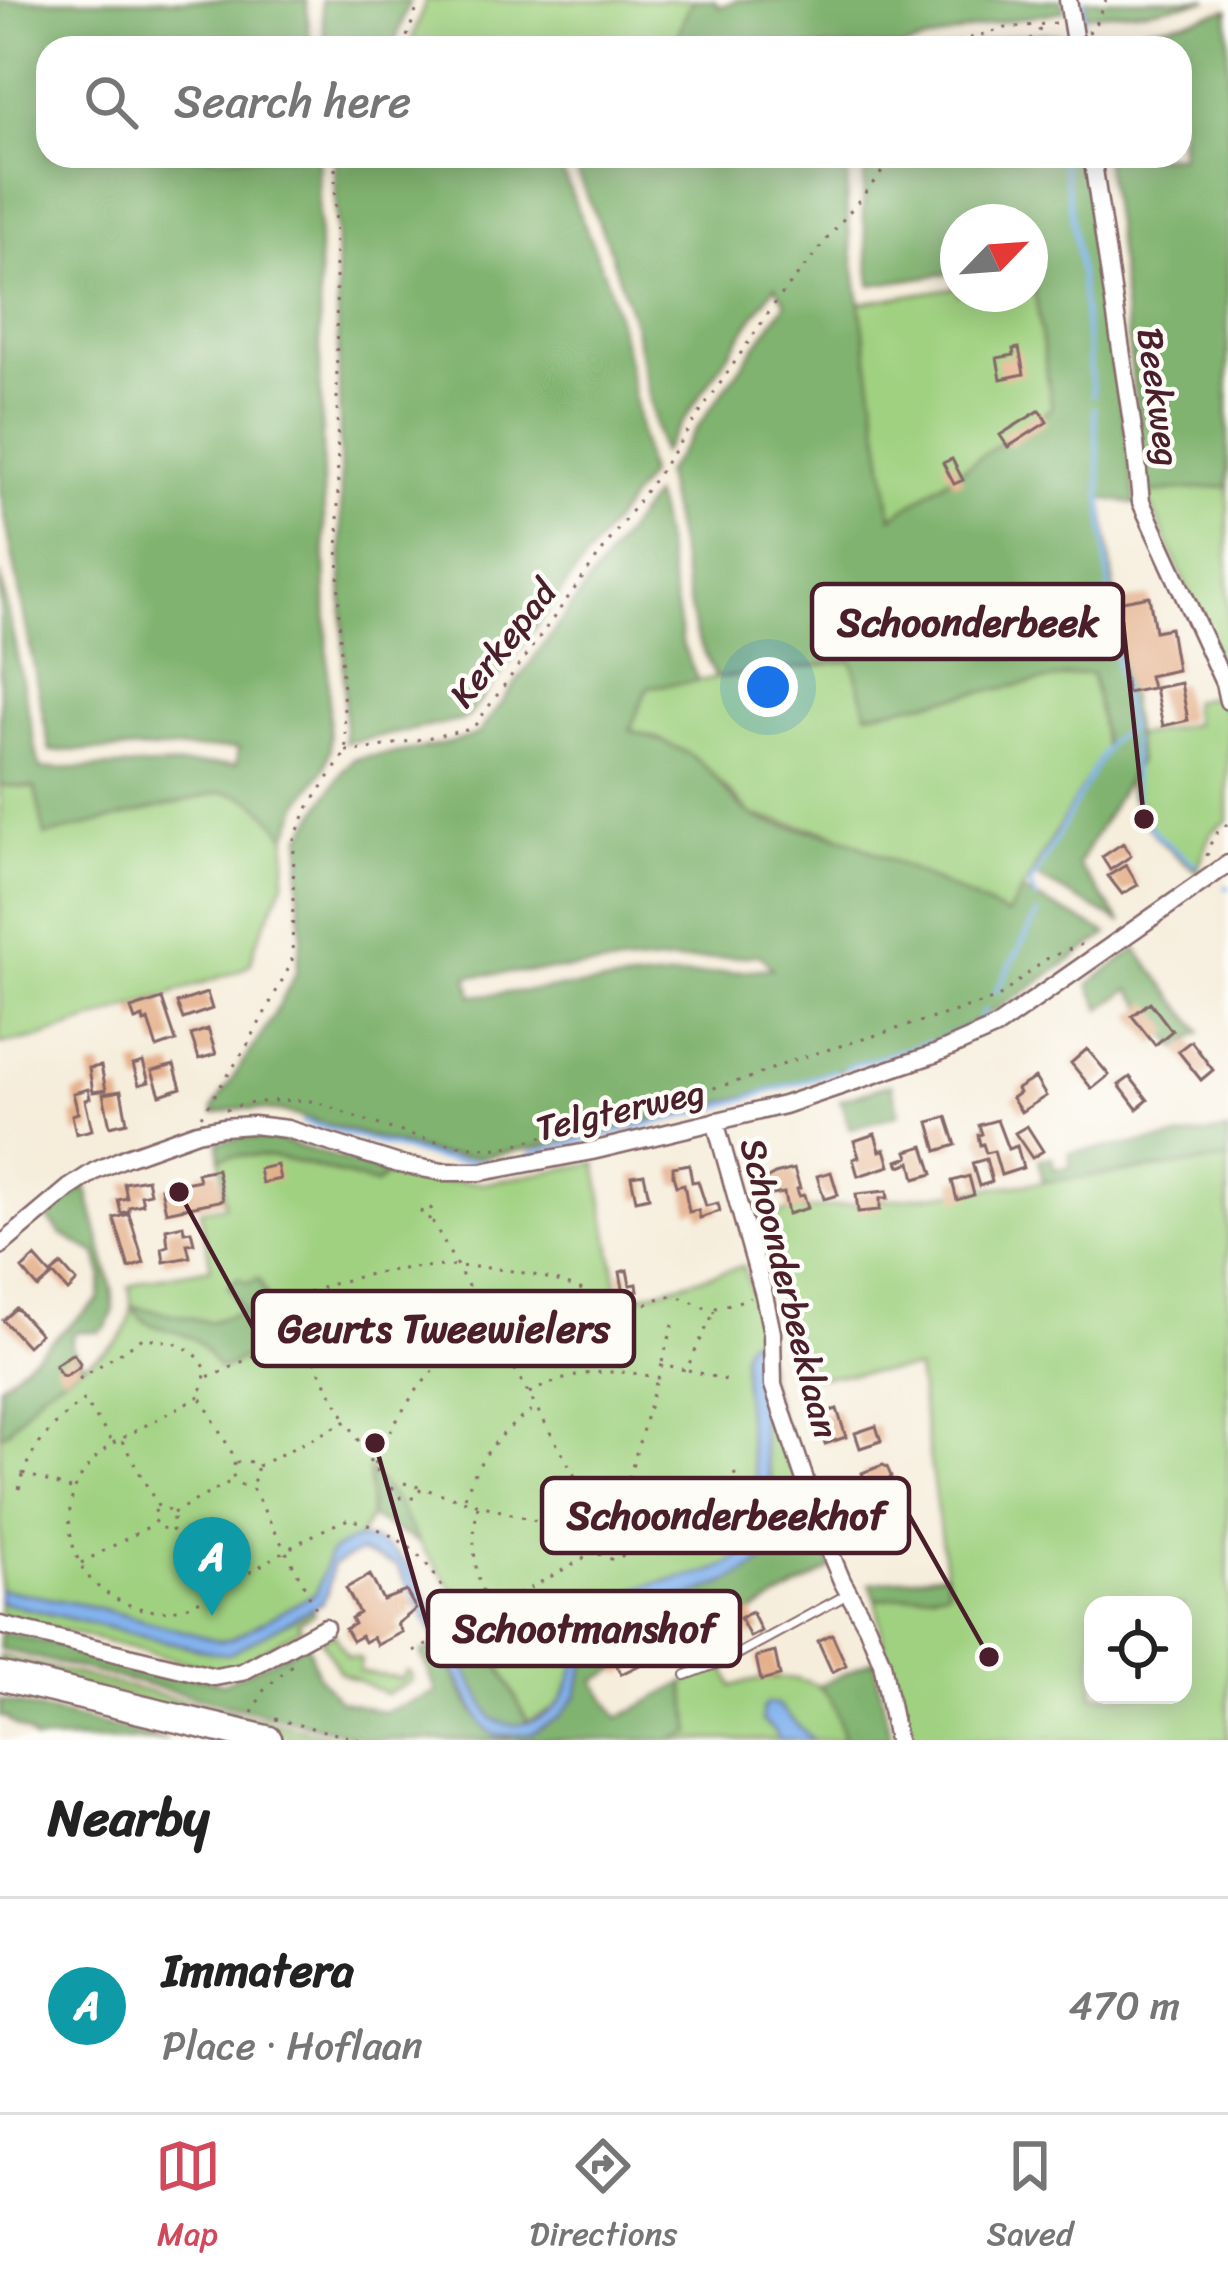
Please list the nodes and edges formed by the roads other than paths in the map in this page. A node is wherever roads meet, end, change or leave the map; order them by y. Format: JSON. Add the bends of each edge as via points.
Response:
{"nodes":[{"id":1,"x":1068,"y":0,"type":"edge"},
{"id":2,"x":1074,"y":36,"type":"edge"},
{"id":3,"x":1095,"y":168,"type":"edge"},
{"id":4,"x":1228,"y":701,"type":"edge"},
{"id":5,"x":1228,"y":864,"type":"edge"},
{"id":6,"x":716,"y":1121,"type":"junction"},
{"id":7,"x":0,"y":1246,"type":"edge"},
{"id":8,"x":849,"y":1594,"type":"junction"},
{"id":9,"x":323,"y":1622,"type":"road end"},
{"id":10,"x":0,"y":1625,"type":"edge"},
{"id":11,"x":686,"y":1675,"type":"dead end"},
{"id":12,"x":0,"y":1676,"type":"edge"},
{"id":13,"x":268,"y":1740,"type":"edge"},
{"id":14,"x":897,"y":1740,"type":"edge"}],
"edges":[{"from":1,"to":2,"type":"street"},
{"from":3,"to":4,"type":"street","name":"Beekweg","via":[[1141,502]]},
{"from":5,"to":6,"type":"street","name":"Telgterweg","via":[[994,1028],[784,1105]]},
{"from":6,"to":7,"type":"street","name":"Telgterweg","via":[[481,1172],[399,1164],[287,1129],[223,1126],[95,1171]]},
{"from":6,"to":8,"type":"street","name":"Schoonderbeeklaan","via":[[764,1295],[772,1385]]},
{"from":8,"to":11,"type":"lane"},
{"from":8,"to":14,"type":"street","name":"Schoonderbeeklaan","via":[[882,1663]]},
{"from":9,"to":10,"type":"street","via":[[242,1672],[215,1677]]},
{"from":12,"to":13,"type":"main road"}]}
